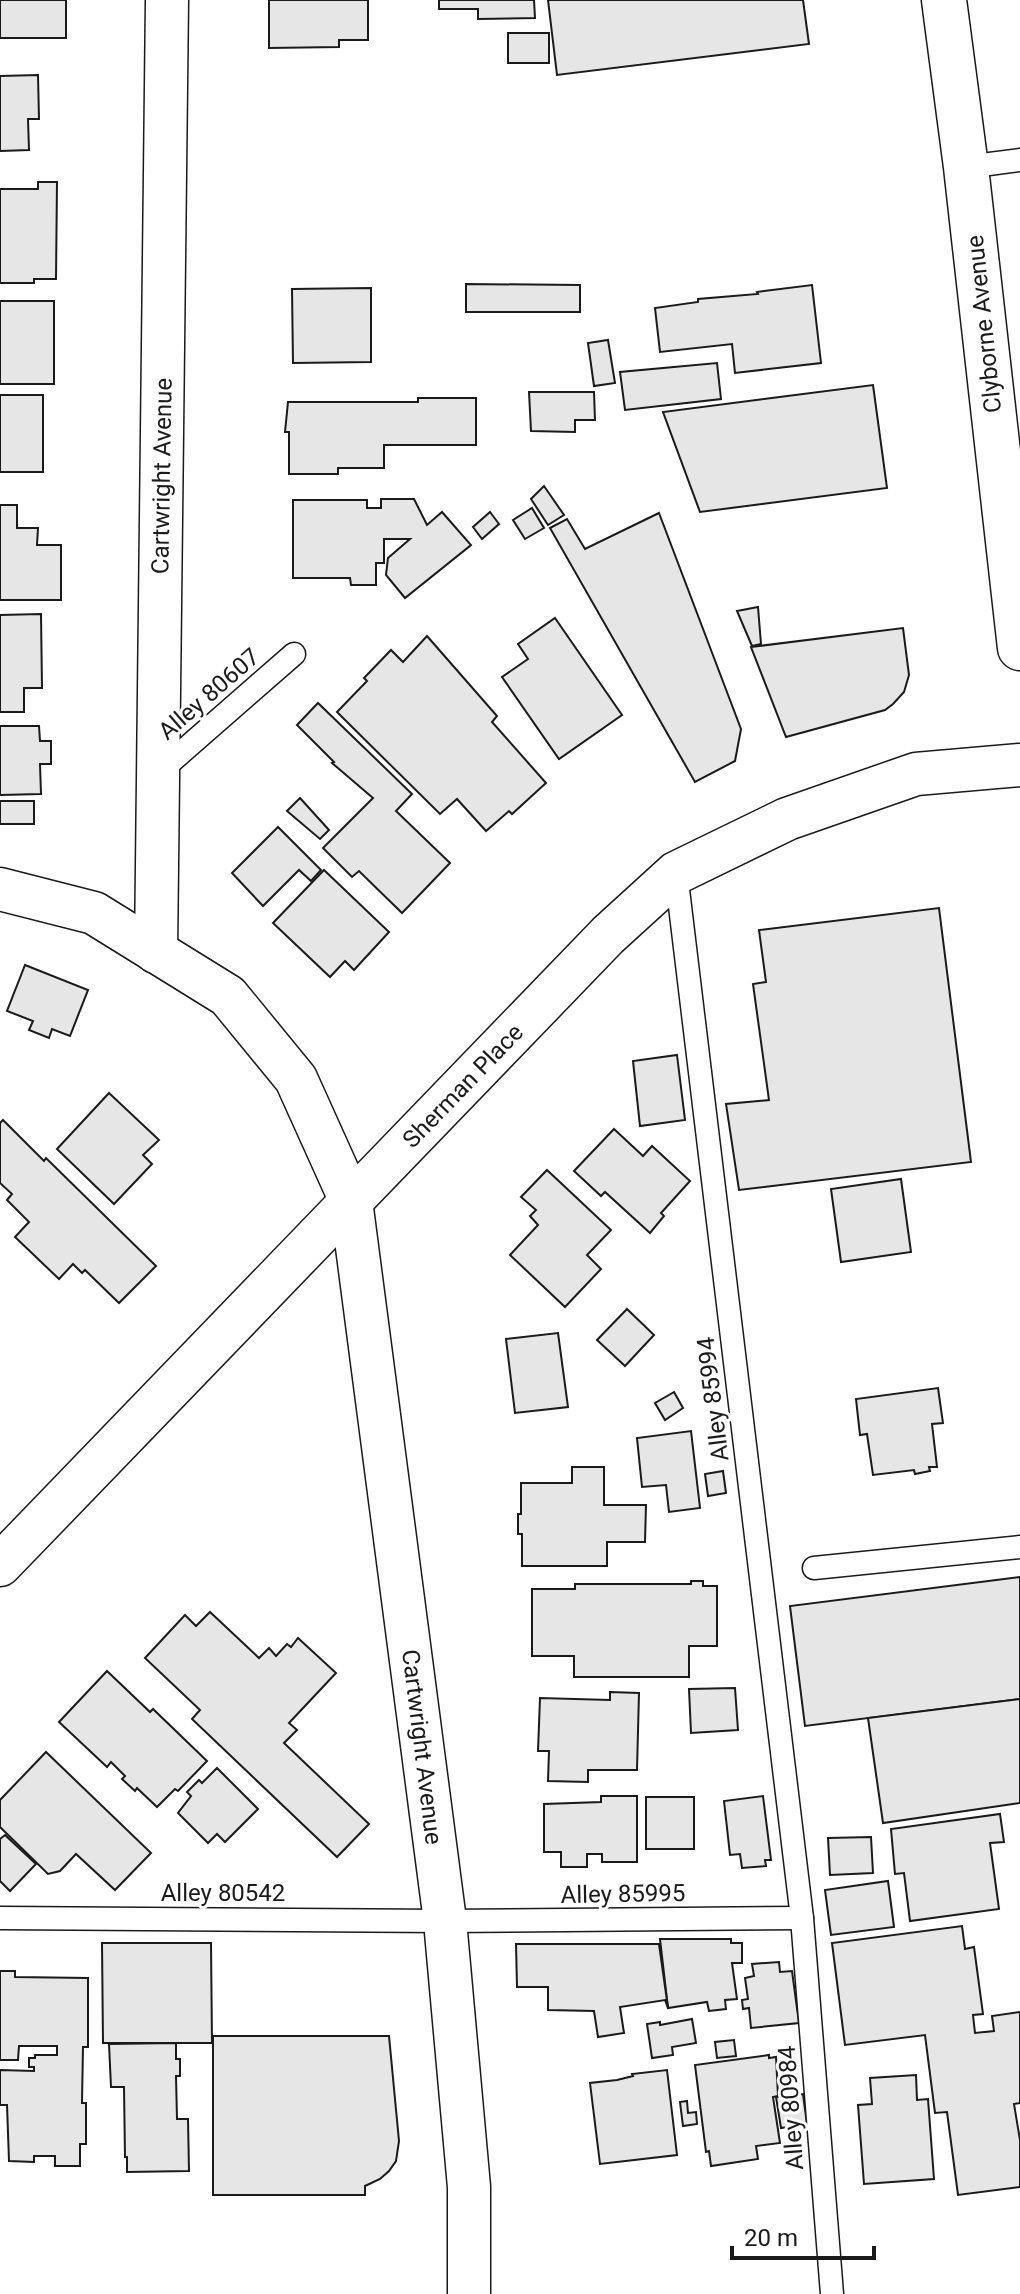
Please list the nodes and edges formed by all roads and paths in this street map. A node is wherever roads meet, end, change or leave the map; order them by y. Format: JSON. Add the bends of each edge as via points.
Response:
{"nodes":[{"id":1,"x":167,"y":0,"type":"edge"},
{"id":2,"x":944,"y":0,"type":"edge"},
{"id":3,"x":1020,"y":160,"type":"edge"},
{"id":4,"x":966,"y":167,"type":"junction"},
{"id":5,"x":1020,"y":648,"type":"edge"},
{"id":6,"x":294,"y":654,"type":"dead end"},
{"id":7,"x":1020,"y":765,"type":"edge"},
{"id":8,"x":158,"y":773,"type":"junction"},
{"id":9,"x":676,"y":873,"type":"junction"},
{"id":10,"x":0,"y":889,"type":"edge"},
{"id":11,"x":156,"y":952,"type":"junction"},
{"id":12,"x":351,"y":1201,"type":"junction"},
{"id":13,"x":1020,"y":1547,"type":"edge"},
{"id":14,"x":0,"y":1565,"type":"edge"},
{"id":15,"x":814,"y":1568,"type":"dead end"},
{"id":16,"x":0,"y":1918,"type":"edge"},
{"id":17,"x":802,"y":1918,"type":"junction"},
{"id":18,"x":445,"y":1921,"type":"junction"},
{"id":19,"x":469,"y":2294,"type":"edge"},
{"id":20,"x":832,"y":2294,"type":"edge"}],
"edges":[{"from":1,"to":8,"type":"street","name":"Cartwright Avenue"},
{"from":2,"to":4,"type":"main road","name":"Clyborne Avenue"},
{"from":3,"to":4,"type":"lane"},
{"from":4,"to":5,"type":"main road","name":"Clyborne Avenue"},
{"from":6,"to":8,"type":"lane","name":"Alley 80607"},
{"from":7,"to":9,"type":"street","name":"Sherman Place","via":[[916,774],[787,819]]},
{"from":8,"to":11,"type":"street","name":"Cartwright Avenue"},
{"from":9,"to":12,"type":"street","name":"Sherman Place","via":[[608,935]]},
{"from":9,"to":17,"type":"lane","name":"Alley 85994"},
{"from":10,"to":11,"type":"street","name":"Cartwright Avenue","via":[[94,913]]},
{"from":11,"to":12,"type":"street","name":"Cartwright Avenue","via":[[228,996],[296,1079]]},
{"from":12,"to":14,"type":"street","name":"Sherman Place"},
{"from":12,"to":18,"type":"street","name":"Cartwright Avenue"},
{"from":13,"to":15,"type":"lane"},
{"from":16,"to":18,"type":"lane","name":"Alley 80542"},
{"from":17,"to":18,"type":"lane","name":"Alley 85995"},
{"from":17,"to":20,"type":"lane","name":"Alley 80984"},
{"from":18,"to":19,"type":"street","name":"Cartwright Avenue","via":[[469,2187]]}]}
